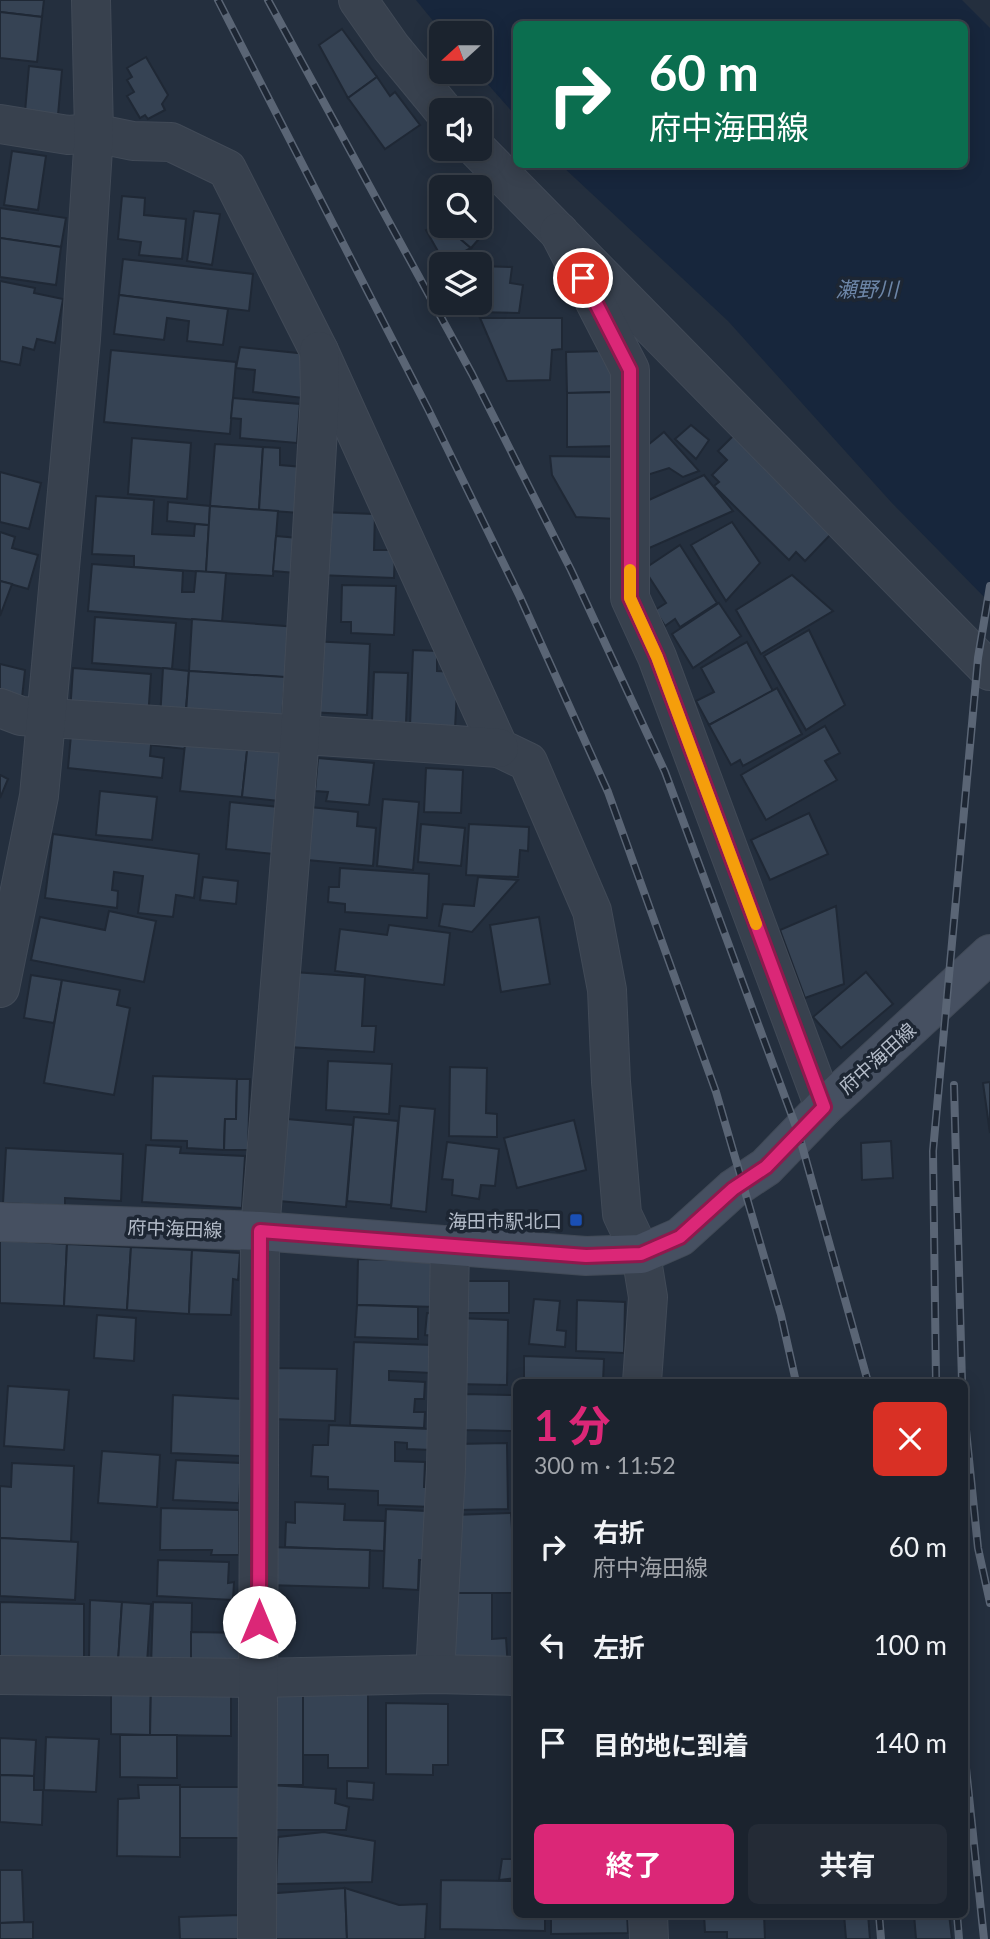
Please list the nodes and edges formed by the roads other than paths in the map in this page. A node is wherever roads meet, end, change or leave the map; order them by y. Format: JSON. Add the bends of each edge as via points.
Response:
{"nodes":[{"id":1,"x":358,"y":0,"type":"edge"},
{"id":2,"x":84,"y":9,"type":"edge"},
{"id":3,"x":433,"y":98,"type":"edge"},
{"id":4,"x":0,"y":124,"type":"edge"},
{"id":5,"x":94,"y":133,"type":"junction"},
{"id":6,"x":489,"y":161,"type":"edge"},
{"id":7,"x":559,"y":232,"type":"junction"},
{"id":8,"x":319,"y":351,"type":"junction"},
{"id":9,"x":990,"y":671,"type":"edge"},
{"id":10,"x":0,"y":708,"type":"edge"},
{"id":11,"x":46,"y":718,"type":"junction"},
{"id":12,"x":300,"y":736,"type":"junction"},
{"id":13,"x":499,"y":748,"type":"junction"},
{"id":14,"x":990,"y":954,"type":"edge"},
{"id":15,"x":0,"y":988,"type":"edge"},
{"id":16,"x":824,"y":1107,"type":"junction"},
{"id":17,"x":0,"y":1222,"type":"edge"},
{"id":18,"x":260,"y":1231,"type":"junction"},
{"id":19,"x":450,"y":1245,"type":"junction"},
{"id":20,"x":641,"y":1254,"type":"junction"},
{"id":21,"x":642,"y":1379,"type":"edge"},
{"id":22,"x":435,"y":1674,"type":"junction"},
{"id":23,"x":0,"y":1675,"type":"edge"},
{"id":24,"x":513,"y":1676,"type":"edge"},
{"id":25,"x":258,"y":1678,"type":"junction"},
{"id":26,"x":648,"y":1918,"type":"edge"},
{"id":27,"x":257,"y":1939,"type":"edge"},
{"id":28,"x":649,"y":1939,"type":"edge"}],
"edges":[{"from":1,"to":3,"type":"street"},
{"from":2,"to":5,"type":"street"},
{"from":4,"to":5,"type":"street","via":[[68,135]]},
{"from":5,"to":8,"type":"street","via":[[171,142],[227,169]]},
{"from":5,"to":11,"type":"street","via":[[81,339]]},
{"from":6,"to":7,"type":"street"},
{"from":7,"to":9,"type":"street"},
{"from":7,"to":16,"type":"street","via":[[630,370],[630,598],[657,657]]},
{"from":8,"to":12,"type":"street"},
{"from":8,"to":13,"type":"street"},
{"from":10,"to":11,"type":"street"},
{"from":11,"to":12,"type":"street"},
{"from":11,"to":15,"type":"street","via":[[39,796]]},
{"from":12,"to":13,"type":"street"},
{"from":12,"to":18,"type":"street"},
{"from":13,"to":20,"type":"street","via":[[528,762],[592,911],[607,990],[622,1214]]},
{"from":14,"to":16,"type":"main road","name":"府中海田線"},
{"from":16,"to":20,"type":"main road","name":"府中海田線","via":[[766,1167],[733,1189],[680,1237]]},
{"from":17,"to":18,"type":"main road","name":"府中海田線"},
{"from":18,"to":19,"type":"main road","name":"府中海田線"},
{"from":18,"to":25,"type":"street"},
{"from":19,"to":20,"type":"main road","name":"府中海田線","via":[[586,1256]]},
{"from":19,"to":22,"type":"street","via":[[446,1469]]},
{"from":20,"to":21,"type":"street","via":[[648,1297]]},
{"from":22,"to":24,"type":"street"},
{"from":22,"to":25,"type":"street"},
{"from":23,"to":25,"type":"street"},
{"from":25,"to":27,"type":"street"},
{"from":26,"to":28,"type":"street"}]}
